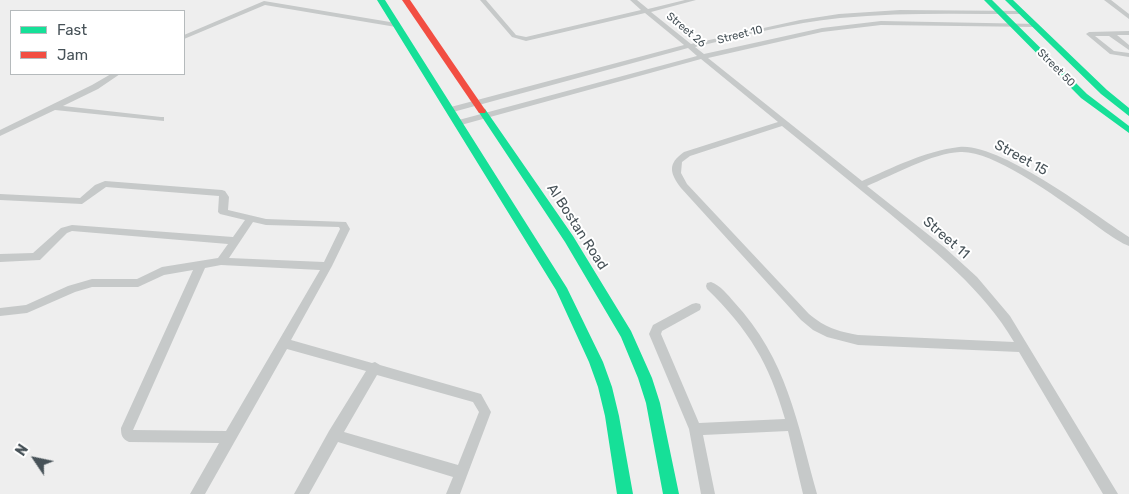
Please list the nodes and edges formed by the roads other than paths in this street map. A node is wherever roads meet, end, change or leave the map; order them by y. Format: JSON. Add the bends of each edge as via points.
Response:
{"nodes":[{"id":1,"x":381,"y":0,"type":"edge"},
{"id":2,"x":406,"y":0,"type":"edge"},
{"id":3,"x":483,"y":0,"type":"edge"},
{"id":4,"x":633,"y":0,"type":"edge"},
{"id":5,"x":693,"y":0,"type":"edge"},
{"id":6,"x":988,"y":0,"type":"edge"},
{"id":7,"x":1009,"y":0,"type":"edge"},
{"id":8,"x":1107,"y":0,"type":"edge"},
{"id":9,"x":646,"y":10,"type":"junction"},
{"id":10,"x":1000,"y":12,"type":"junction"},
{"id":11,"x":1022,"y":12,"type":"junction"},
{"id":12,"x":1129,"y":17,"type":"edge"},
{"id":13,"x":396,"y":25,"type":"junction"},
{"id":14,"x":1014,"y":25,"type":"junction"},
{"id":15,"x":1036,"y":25,"type":"junction"},
{"id":16,"x":1110,"y":33,"type":"junction"},
{"id":17,"x":1129,"y":33,"type":"edge"},
{"id":18,"x":185,"y":37,"type":"edge"},
{"id":19,"x":689,"y":46,"type":"junction"},
{"id":20,"x":1129,"y":48,"type":"edge"},
{"id":21,"x":1129,"y":55,"type":"edge"},
{"id":22,"x":702,"y":57,"type":"junction"},
{"id":23,"x":114,"y":75,"type":"edge"},
{"id":24,"x":475,"y":103,"type":"junction"},
{"id":25,"x":52,"y":107,"type":"junction"},
{"id":26,"x":450,"y":110,"type":"junction"},
{"id":27,"x":1129,"y":113,"type":"edge"},
{"id":28,"x":484,"y":116,"type":"junction"},
{"id":29,"x":161,"y":119,"type":"dead end"},
{"id":30,"x":458,"y":123,"type":"junction"},
{"id":31,"x":783,"y":123,"type":"junction"},
{"id":32,"x":1129,"y":130,"type":"edge"},
{"id":33,"x":0,"y":133,"type":"edge"},
{"id":34,"x":861,"y":185,"type":"junction"},
{"id":35,"x":0,"y":197,"type":"edge"},
{"id":36,"x":250,"y":220,"type":"junction"},
{"id":37,"x":235,"y":241,"type":"junction"},
{"id":38,"x":1129,"y":242,"type":"edge"},
{"id":39,"x":0,"y":258,"type":"edge"},
{"id":40,"x":221,"y":261,"type":"junction"},
{"id":41,"x":201,"y":264,"type":"junction"},
{"id":42,"x":327,"y":266,"type":"junction"},
{"id":43,"x":711,"y":286,"type":"dead end"},
{"id":44,"x":696,"y":307,"type":"dead end"},
{"id":45,"x":0,"y":312,"type":"edge"},
{"id":46,"x":284,"y":343,"type":"junction"},
{"id":47,"x":1024,"y":347,"type":"junction"},
{"id":48,"x":375,"y":367,"type":"junction"},
{"id":49,"x":791,"y":425,"type":"junction"},
{"id":50,"x":695,"y":429,"type":"junction"},
{"id":51,"x":334,"y":435,"type":"junction"},
{"id":52,"x":230,"y":437,"type":"junction"},
{"id":53,"x":461,"y":473,"type":"junction"},
{"id":54,"x":197,"y":494,"type":"edge"},
{"id":55,"x":301,"y":494,"type":"edge"},
{"id":56,"x":453,"y":494,"type":"edge"},
{"id":57,"x":625,"y":494,"type":"edge"},
{"id":58,"x":671,"y":494,"type":"edge"},
{"id":59,"x":708,"y":494,"type":"edge"},
{"id":60,"x":810,"y":494,"type":"edge"},
{"id":61,"x":1111,"y":494,"type":"edge"}],
"edges":[{"from":1,"to":13,"type":"main road"},
{"from":2,"to":24,"type":"main road","name":"Al Bostan Road"},
{"from":3,"to":9,"type":"street","via":[[514,36],[526,39]]},
{"from":4,"to":9,"type":"street","name":"Street 26"},
{"from":5,"to":9,"type":"street"},
{"from":6,"to":10,"type":"main road","name":"Street 50"},
{"from":7,"to":11,"type":"main road","name":"Street 50"},
{"from":8,"to":12,"type":"street"},
{"from":9,"to":19,"type":"street","name":"Street 26"},
{"from":10,"to":11,"type":"street","name":"Street 10"},
{"from":10,"to":14,"type":"main road","name":"Street 50"},
{"from":10,"to":19,"type":"street","name":"Street 10","via":[[839,16],[781,25]]},
{"from":11,"to":15,"type":"main road","name":"Street 50"},
{"from":13,"to":18,"type":"street","via":[[262,3]]},
{"from":13,"to":26,"type":"main road"},
{"from":14,"to":15,"type":"street","name":"Street 10"},
{"from":14,"to":22,"type":"street","name":"Street 10","via":[[914,22],[850,25]]},
{"from":14,"to":32,"type":"main road","name":"Street 50","via":[[1084,96]]},
{"from":15,"to":27,"type":"main road","name":"Street 50"},
{"from":16,"to":17,"type":"street"},
{"from":16,"to":20,"type":"street"},
{"from":16,"to":21,"type":"street","via":[[1089,34],[1111,52]]},
{"from":19,"to":22,"type":"street","name":"Street 26"},
{"from":19,"to":24,"type":"street","name":"Street 10"},
{"from":22,"to":28,"type":"street","name":"Street 10"},
{"from":22,"to":31,"type":"street","name":"Street 11"},
{"from":23,"to":25,"type":"street"},
{"from":24,"to":26,"type":"street","name":"Street 10"},
{"from":24,"to":28,"type":"main road","name":"Al Bostan Road"},
{"from":25,"to":29,"type":"street"},
{"from":25,"to":33,"type":"street"},
{"from":26,"to":30,"type":"main road"},
{"from":28,"to":30,"type":"street","name":"Street 10"},
{"from":28,"to":58,"type":"main road","name":"Al Bostan Road","via":[[569,239],[626,335],[653,404]]},
{"from":30,"to":57,"type":"main road","via":[[546,261],[596,362],[612,416]]},
{"from":31,"to":34,"type":"street","name":"Street 11"},
{"from":31,"to":47,"type":"street","via":[[687,154],[678,160],[675,169],[684,186],[805,317],[831,334],[858,340]]},
{"from":34,"to":38,"type":"street","name":"Street 15","via":[[943,153],[978,150],[1019,170]]},
{"from":34,"to":47,"type":"street","name":"Street 11","via":[[973,280],[998,308]]},
{"from":35,"to":36,"type":"street","via":[[82,201],[98,187],[107,184],[218,192],[224,197],[223,212]]},
{"from":36,"to":37,"type":"street"},
{"from":36,"to":42,"type":"street","via":[[343,224],[344,229]]},
{"from":37,"to":39,"type":"street","via":[[76,228],[64,230],[36,257]]},
{"from":37,"to":40,"type":"street"},
{"from":40,"to":41,"type":"street"},
{"from":40,"to":42,"type":"street"},
{"from":41,"to":45,"type":"street","via":[[161,272],[138,283],[92,283],[27,309]]},
{"from":41,"to":52,"type":"street","via":[[127,434]]},
{"from":42,"to":46,"type":"street"},
{"from":43,"to":49,"type":"street","via":[[753,332],[770,360],[783,391]]},
{"from":44,"to":50,"type":"street","via":[[655,332]]},
{"from":46,"to":48,"type":"street"},
{"from":46,"to":52,"type":"street"},
{"from":47,"to":61,"type":"street","name":"Street 11"},
{"from":48,"to":51,"type":"street"},
{"from":48,"to":53,"type":"street","via":[[477,398],[485,412]]},
{"from":49,"to":50,"type":"street"},
{"from":49,"to":60,"type":"street"},
{"from":50,"to":59,"type":"street"},
{"from":51,"to":53,"type":"street"},
{"from":51,"to":55,"type":"street"},
{"from":52,"to":54,"type":"street"},
{"from":53,"to":56,"type":"street"}]}
